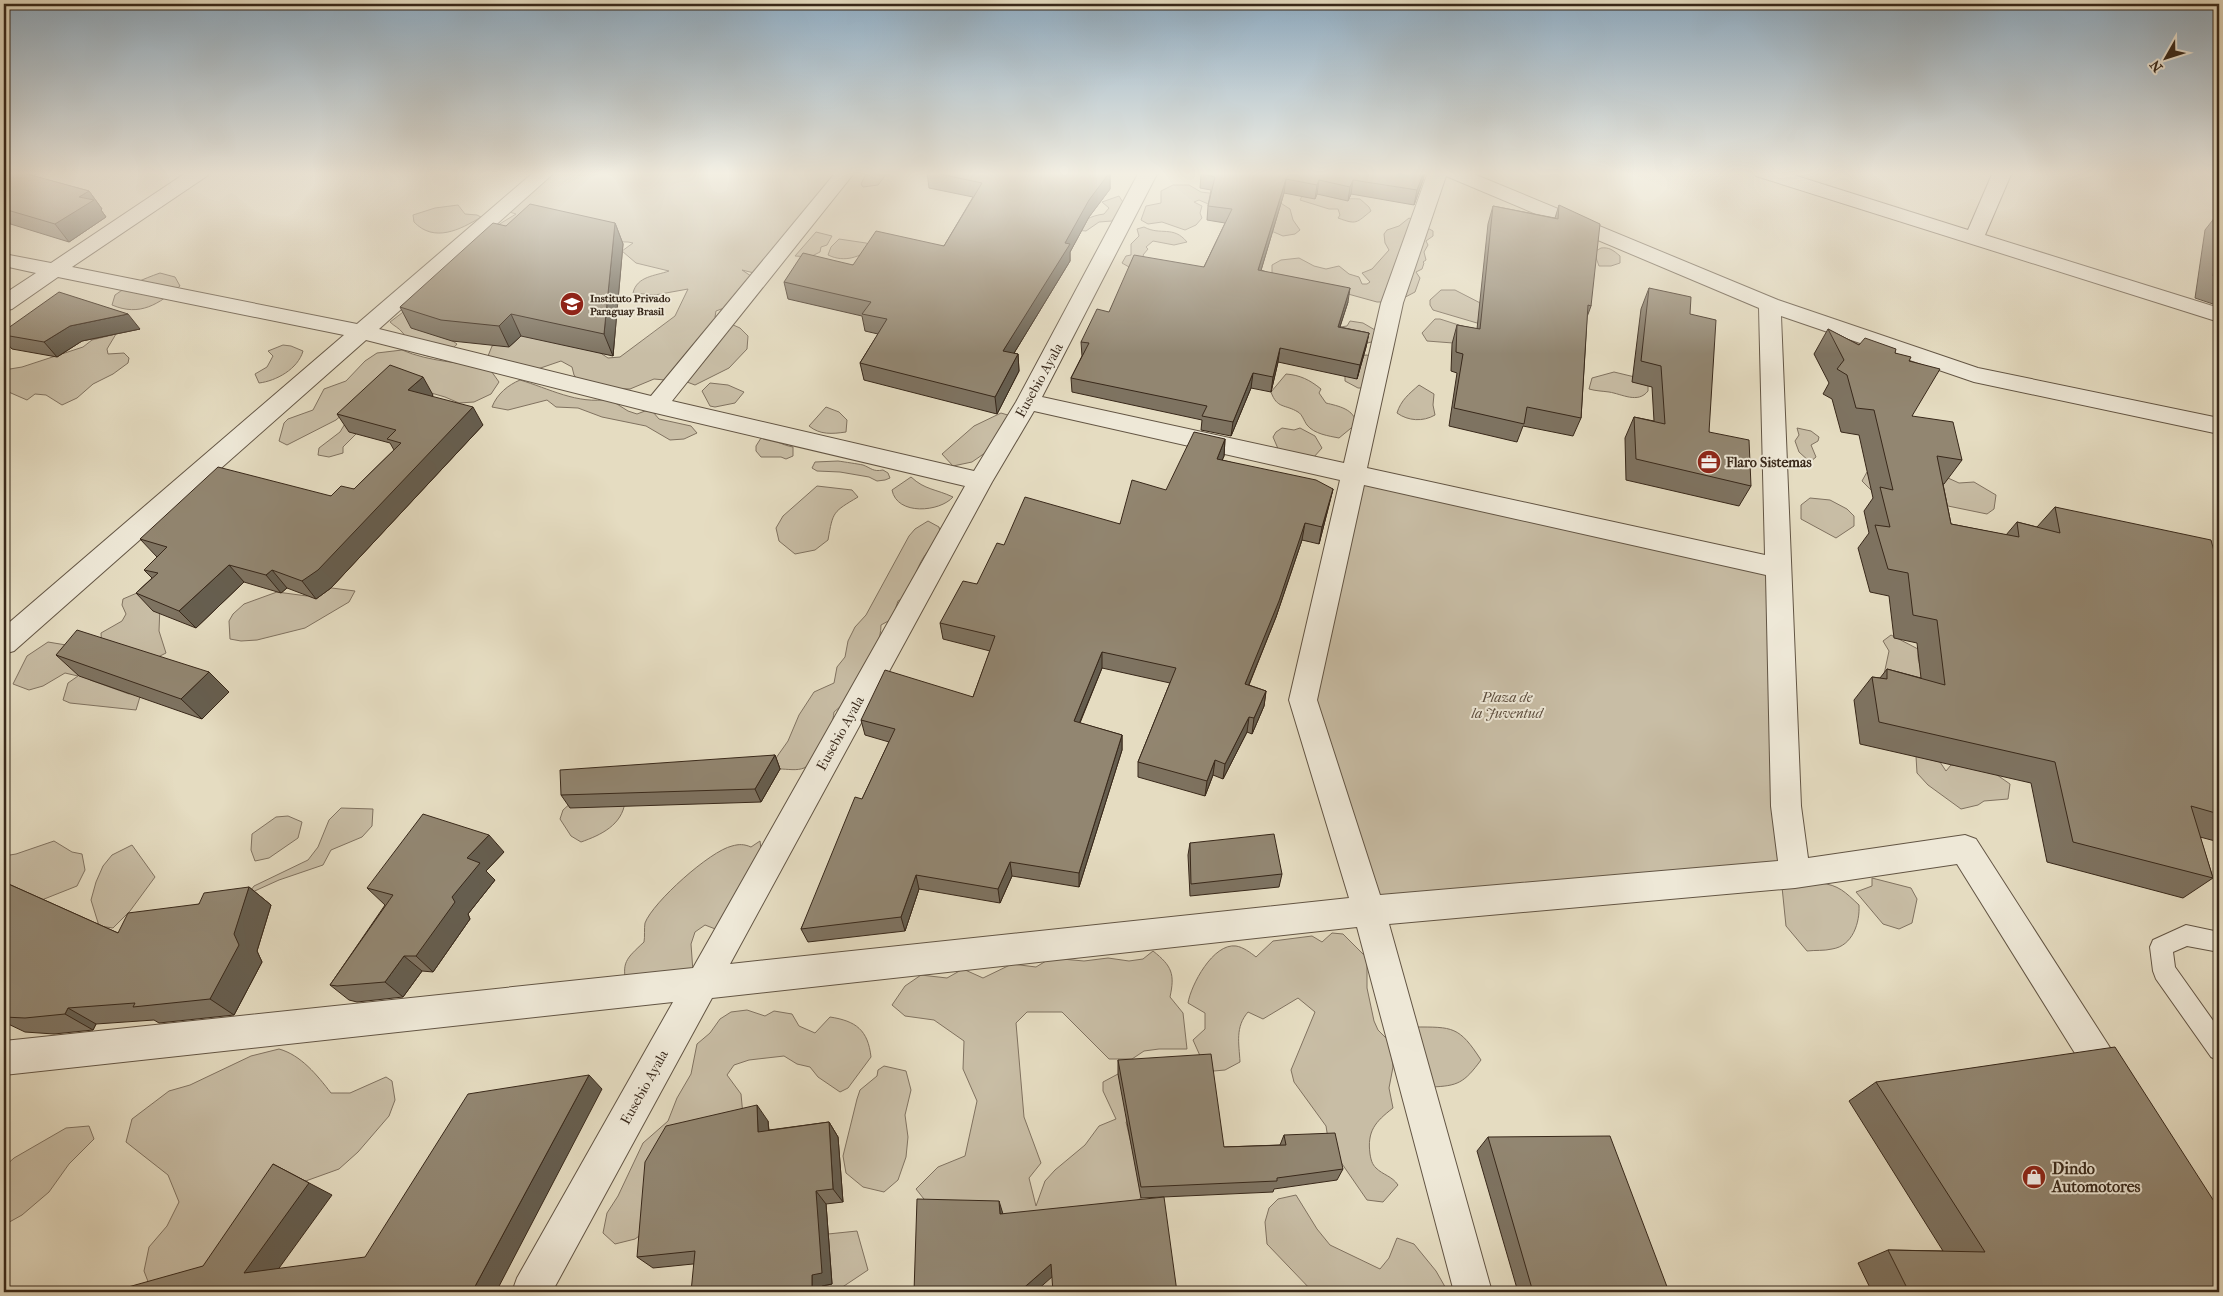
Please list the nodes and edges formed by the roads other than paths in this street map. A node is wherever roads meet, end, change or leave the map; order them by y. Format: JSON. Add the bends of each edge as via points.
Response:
{"nodes":[{"id":1,"x":111,"y":232,"type":"edge"},
{"id":2,"x":476,"y":232,"type":"edge"},
{"id":3,"x":797,"y":232,"type":"edge"},
{"id":4,"x":1114,"y":232,"type":"edge"},
{"id":5,"x":1417,"y":232,"type":"edge"},
{"id":6,"x":1597,"y":232,"type":"edge"},
{"id":7,"x":1956,"y":232,"type":"edge"},
{"id":8,"x":1976,"y":232,"type":"edge"},
{"id":9,"x":1974,"y":238,"type":"junction"},
{"id":10,"x":4,"y":260,"type":"edge"},
{"id":11,"x":54,"y":271,"type":"junction"},
{"id":12,"x":4,"y":304,"type":"edge"},
{"id":13,"x":1770,"y":305,"type":"junction"},
{"id":14,"x":2219,"y":315,"type":"edge"},
{"id":15,"x":361,"y":332,"type":"junction"},
{"id":16,"x":1028,"y":402,"type":"junction"},
{"id":17,"x":656,"y":405,"type":"junction"},
{"id":18,"x":2219,"y":426,"type":"edge"},
{"id":19,"x":1354,"y":474,"type":"junction"},
{"id":20,"x":980,"y":481,"type":"junction"},
{"id":21,"x":1778,"y":568,"type":"junction"},
{"id":22,"x":4,"y":644,"type":"edge"},
{"id":23,"x":1795,"y":874,"type":"junction"},
{"id":24,"x":1369,"y":911,"type":"junction"},
{"id":25,"x":2219,"y":942,"type":"edge"},
{"id":26,"x":702,"y":982,"type":"junction"},
{"id":27,"x":2219,"y":1049,"type":"edge"},
{"id":28,"x":4,"y":1058,"type":"edge"},
{"id":29,"x":2126,"y":1105,"type":"edge"},
{"id":30,"x":531,"y":1292,"type":"edge"},
{"id":31,"x":1473,"y":1292,"type":"edge"}],
"edges":[{"from":1,"to":11,"type":"street"},
{"from":2,"to":15,"type":"street"},
{"from":3,"to":17,"type":"street"},
{"from":4,"to":16,"type":"street","name":"Eusebio Ayala"},
{"from":5,"to":19,"type":"street","via":[[1392,303]]},
{"from":6,"to":13,"type":"street"},
{"from":7,"to":9,"type":"street"},
{"from":8,"to":9,"type":"street"},
{"from":9,"to":14,"type":"street"},
{"from":10,"to":11,"type":"street"},
{"from":11,"to":12,"type":"street"},
{"from":11,"to":15,"type":"street"},
{"from":13,"to":18,"type":"street","via":[[1974,375]]},
{"from":13,"to":21,"type":"street"},
{"from":15,"to":17,"type":"street"},
{"from":15,"to":22,"type":"street"},
{"from":16,"to":19,"type":"street"},
{"from":16,"to":20,"type":"street","name":"Eusebio Ayala"},
{"from":17,"to":20,"type":"street"},
{"from":19,"to":21,"type":"street"},
{"from":19,"to":24,"type":"street","via":[[1303,700]]},
{"from":20,"to":26,"type":"street","name":"Eusebio Ayala"},
{"from":21,"to":23,"type":"street","via":[[1786,806]]},
{"from":23,"to":24,"type":"street"},
{"from":23,"to":29,"type":"street","via":[[1965,849]]},
{"from":24,"to":26,"type":"street"},
{"from":24,"to":31,"type":"street"},
{"from":25,"to":27,"type":"lane","via":[[2186,935],[2161,947],[2164,971]]},
{"from":26,"to":28,"type":"street"},
{"from":26,"to":30,"type":"street","name":"Eusebio Ayala"}]}
